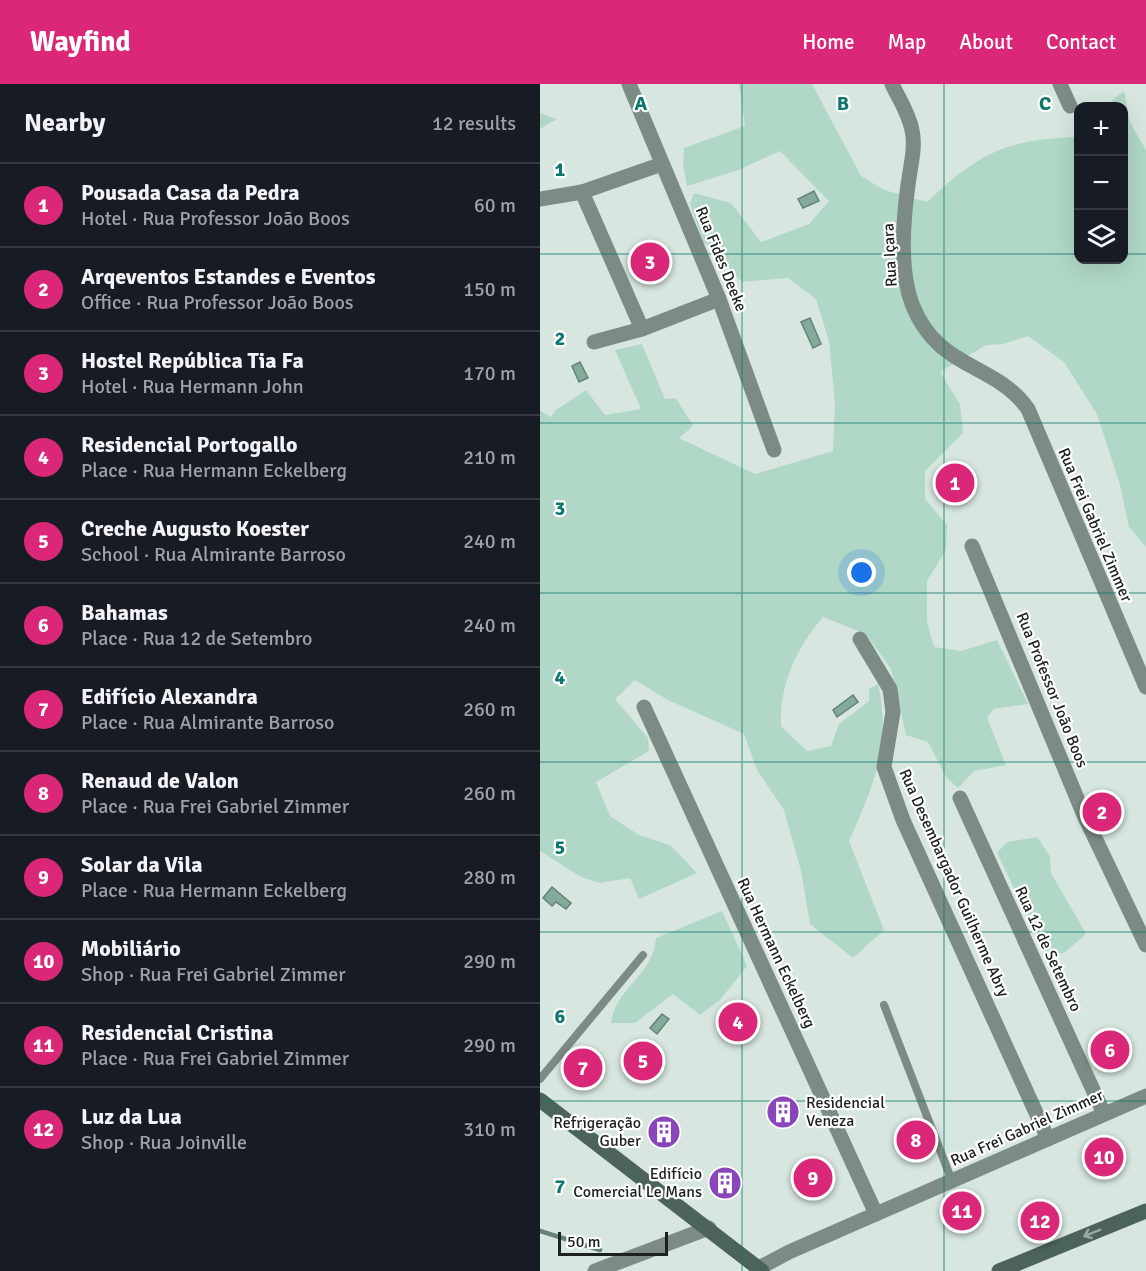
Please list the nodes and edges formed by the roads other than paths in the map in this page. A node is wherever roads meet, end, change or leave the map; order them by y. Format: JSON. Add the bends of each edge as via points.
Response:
{"nodes":[{"id":1,"x":629,"y":84,"type":"edge"},
{"id":2,"x":892,"y":84,"type":"edge"},
{"id":3,"x":1060,"y":84,"type":"edge"},
{"id":4,"x":1070,"y":106,"type":"dead end"},
{"id":5,"x":662,"y":164,"type":"junction"},
{"id":6,"x":582,"y":192,"type":"junction"},
{"id":7,"x":540,"y":199,"type":"edge"},
{"id":8,"x":719,"y":299,"type":"junction"},
{"id":9,"x":642,"y":329,"type":"junction"},
{"id":10,"x":594,"y":342,"type":"dead end"},
{"id":11,"x":1028,"y":409,"type":"joint"},
{"id":12,"x":774,"y":450,"type":"dead end"},
{"id":13,"x":972,"y":546,"type":"dead end"},
{"id":14,"x":860,"y":639,"type":"dead end"},
{"id":15,"x":1146,"y":687,"type":"edge"},
{"id":16,"x":644,"y":707,"type":"dead end"},
{"id":17,"x":960,"y":798,"type":"dead end"},
{"id":18,"x":1146,"y":945,"type":"edge"},
{"id":19,"x":643,"y":955,"type":"dead end"},
{"id":20,"x":884,"y":1005,"type":"dead end"},
{"id":21,"x":540,"y":1079,"type":"edge"},
{"id":22,"x":1146,"y":1096,"type":"edge"},
{"id":23,"x":540,"y":1100,"type":"edge"},
{"id":24,"x":1104,"y":1114,"type":"junction"},
{"id":25,"x":1048,"y":1139,"type":"junction"},
{"id":26,"x":952,"y":1181,"type":"junction"},
{"id":27,"x":1146,"y":1210,"type":"edge"},
{"id":28,"x":876,"y":1214,"type":"junction"},
{"id":29,"x":709,"y":1228,"type":"junction"},
{"id":30,"x":762,"y":1270,"type":"edge"},
{"id":31,"x":595,"y":1271,"type":"edge"},
{"id":32,"x":999,"y":1271,"type":"edge"}],
"edges":[{"from":1,"to":5,"type":"street","name":"Rua Fides Deeke"},
{"from":2,"to":11,"type":"street","name":"Rua Içara","via":[[913,131],[904,237],[905,273],[912,303],[940,348],[1005,386]]},
{"from":3,"to":4,"type":"street"},
{"from":5,"to":6,"type":"street"},
{"from":5,"to":8,"type":"street","name":"Rua Fides Deeke"},
{"from":6,"to":7,"type":"street"},
{"from":6,"to":9,"type":"street"},
{"from":8,"to":9,"type":"street"},
{"from":8,"to":12,"type":"street","name":"Rua Fides Deeke"},
{"from":9,"to":10,"type":"street"},
{"from":11,"to":15,"type":"street","name":"Rua Frei Gabriel Zimmer"},
{"from":13,"to":18,"type":"street","name":"Rua Professor João Boos","via":[[1084,815]]},
{"from":14,"to":25,"type":"street","name":"Rua Desembargador Guilherme Abry","via":[[890,689],[893,712],[884,767],[886,777]]},
{"from":16,"to":28,"type":"street","name":"Rua Hermann Eckelberg"},
{"from":17,"to":24,"type":"street","name":"Rua 12 de Setembro"},
{"from":19,"to":21,"type":"lane"},
{"from":20,"to":26,"type":"lane"},
{"from":22,"to":24,"type":"street","name":"Rua Frei Gabriel Zimmer"},
{"from":23,"to":29,"type":"main road"},
{"from":24,"to":25,"type":"street","name":"Rua Frei Gabriel Zimmer"},
{"from":25,"to":26,"type":"street","name":"Rua Frei Gabriel Zimmer"},
{"from":26,"to":28,"type":"street","name":"Rua Frei Gabriel Zimmer"},
{"from":27,"to":32,"type":"main road","one_way":true},
{"from":28,"to":30,"type":"street","name":"Rua Frei Gabriel Zimmer","via":[[778,1257]]},
{"from":29,"to":30,"type":"main road"},
{"from":29,"to":31,"type":"street"}]}
